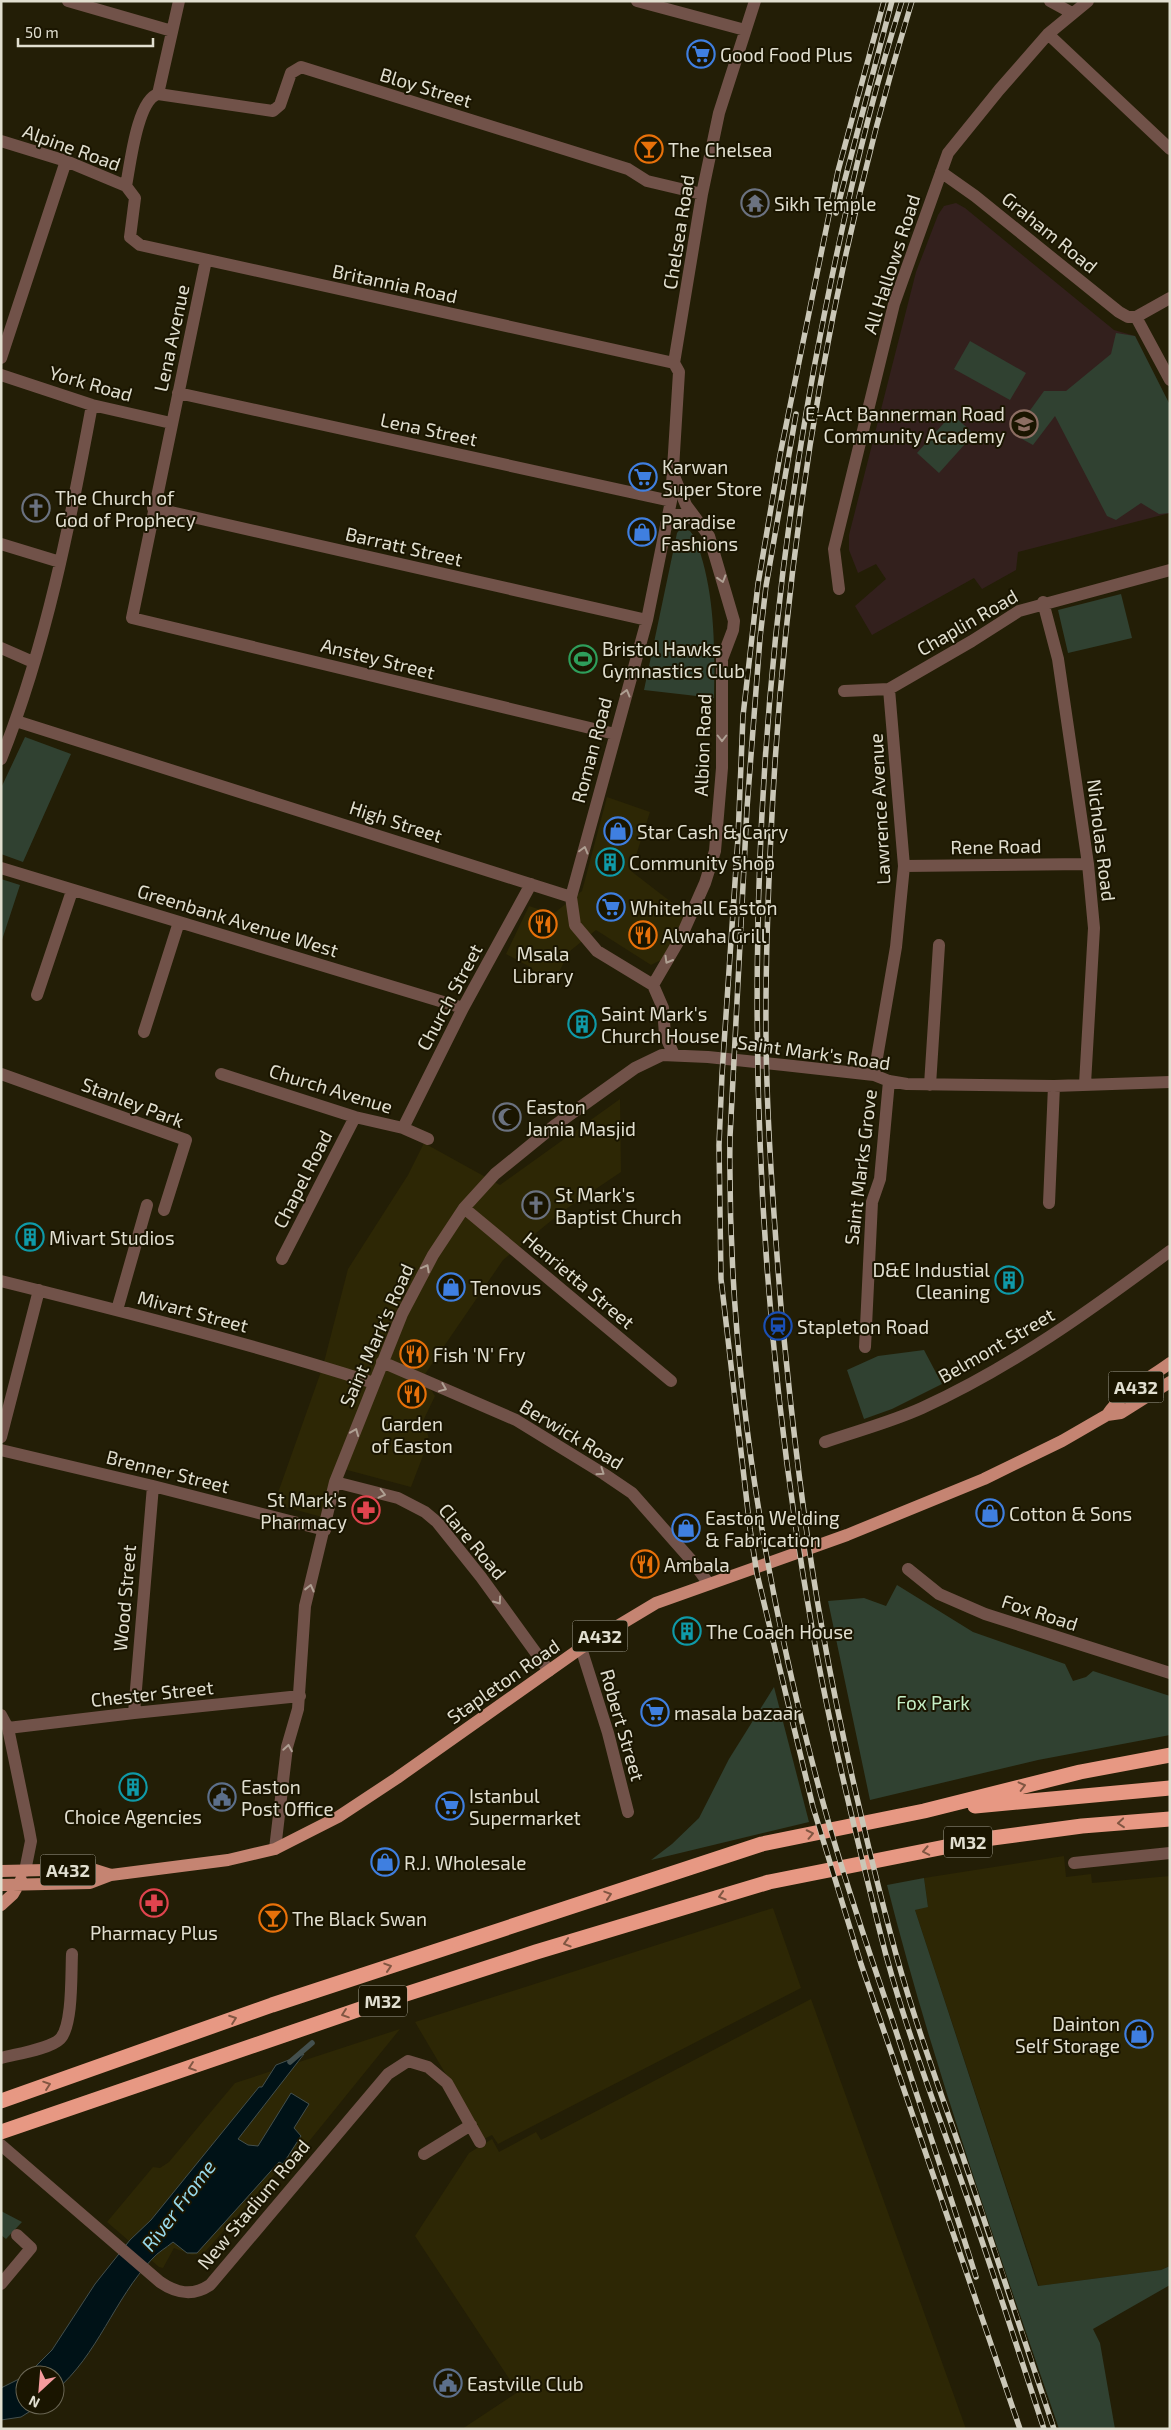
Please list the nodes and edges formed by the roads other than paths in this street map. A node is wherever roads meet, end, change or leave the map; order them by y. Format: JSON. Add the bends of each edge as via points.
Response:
{"nodes":[{"id":1,"x":68,"y":1,"type":"edge"},
{"id":2,"x":179,"y":1,"type":"edge"},
{"id":3,"x":636,"y":1,"type":"edge"},
{"id":4,"x":754,"y":1,"type":"edge"},
{"id":5,"x":1050,"y":1,"type":"edge"},
{"id":6,"x":1088,"y":1,"type":"edge"},
{"id":7,"x":1072,"y":13,"type":"junction"},
{"id":8,"x":745,"y":30,"type":"junction"},
{"id":9,"x":172,"y":31,"type":"junction"},
{"id":10,"x":1048,"y":34,"type":"junction"},
{"id":11,"x":158,"y":94,"type":"junction"},
{"id":12,"x":1,"y":141,"type":"edge"},
{"id":13,"x":1170,"y":148,"type":"edge"},
{"id":14,"x":66,"y":161,"type":"junction"},
{"id":15,"x":941,"y":172,"type":"junction"},
{"id":16,"x":126,"y":186,"type":"junction"},
{"id":17,"x":702,"y":194,"type":"junction"},
{"id":18,"x":132,"y":218,"type":"joint"},
{"id":19,"x":206,"y":260,"type":"junction"},
{"id":20,"x":1170,"y":298,"type":"edge"},
{"id":21,"x":1136,"y":317,"type":"junction"},
{"id":22,"x":1,"y":358,"type":"edge"},
{"id":23,"x":674,"y":363,"type":"junction"},
{"id":24,"x":1,"y":376,"type":"edge"},
{"id":25,"x":1170,"y":380,"type":"edge"},
{"id":26,"x":178,"y":393,"type":"junction"},
{"id":27,"x":92,"y":405,"type":"junction"},
{"id":28,"x":171,"y":423,"type":"junction"},
{"id":29,"x":672,"y":473,"type":"junction"},
{"id":30,"x":671,"y":501,"type":"junction"},
{"id":31,"x":686,"y":505,"type":"joint"},
{"id":32,"x":153,"y":508,"type":"junction"},
{"id":33,"x":666,"y":524,"type":"junction"},
{"id":34,"x":702,"y":524,"type":"junction"},
{"id":35,"x":1,"y":544,"type":"edge"},
{"id":36,"x":60,"y":562,"type":"junction"},
{"id":37,"x":1170,"y":570,"type":"edge"},
{"id":38,"x":839,"y":589,"type":"dead end"},
{"id":39,"x":1043,"y":602,"type":"junction"},
{"id":40,"x":132,"y":618,"type":"joint"},
{"id":41,"x":647,"y":620,"type":"junction"},
{"id":42,"x":1,"y":648,"type":"edge"},
{"id":43,"x":33,"y":662,"type":"junction"},
{"id":44,"x":889,"y":689,"type":"junction"},
{"id":45,"x":844,"y":691,"type":"dead end"},
{"id":46,"x":16,"y":721,"type":"junction"},
{"id":47,"x":615,"y":734,"type":"junction"},
{"id":48,"x":5,"y":739,"type":"edge"},
{"id":49,"x":1,"y":759,"type":"edge"},
{"id":50,"x":1088,"y":864,"type":"junction"},
{"id":51,"x":904,"y":866,"type":"junction"},
{"id":52,"x":1,"y":868,"type":"edge"},
{"id":53,"x":531,"y":884,"type":"junction"},
{"id":54,"x":72,"y":891,"type":"junction"},
{"id":55,"x":571,"y":897,"type":"junction"},
{"id":56,"x":180,"y":922,"type":"junction"},
{"id":57,"x":939,"y":945,"type":"dead end"},
{"id":58,"x":653,"y":985,"type":"junction"},
{"id":59,"x":37,"y":995,"type":"dead end"},
{"id":60,"x":463,"y":1008,"type":"junction"},
{"id":61,"x":144,"y":1032,"type":"dead end"},
{"id":62,"x":674,"y":1055,"type":"junction"},
{"id":63,"x":1,"y":1074,"type":"edge"},
{"id":64,"x":221,"y":1074,"type":"dead end"},
{"id":65,"x":874,"y":1075,"type":"junction"},
{"id":66,"x":889,"y":1081,"type":"junction"},
{"id":67,"x":1170,"y":1082,"type":"edge"},
{"id":68,"x":1085,"y":1084,"type":"junction"},
{"id":69,"x":930,"y":1085,"type":"junction"},
{"id":70,"x":1054,"y":1086,"type":"junction"},
{"id":71,"x":355,"y":1117,"type":"junction"},
{"id":72,"x":403,"y":1128,"type":"junction"},
{"id":73,"x":428,"y":1139,"type":"dead end"},
{"id":74,"x":1049,"y":1203,"type":"dead end"},
{"id":75,"x":147,"y":1204,"type":"dead end"},
{"id":76,"x":464,"y":1208,"type":"junction"},
{"id":77,"x":164,"y":1210,"type":"dead end"},
{"id":78,"x":1170,"y":1251,"type":"edge"},
{"id":79,"x":282,"y":1259,"type":"dead end"},
{"id":80,"x":1,"y":1281,"type":"edge"},
{"id":81,"x":39,"y":1290,"type":"junction"},
{"id":82,"x":117,"y":1310,"type":"junction"},
{"id":83,"x":865,"y":1347,"type":"dead end"},
{"id":84,"x":382,"y":1362,"type":"junction"},
{"id":85,"x":1167,"y":1370,"type":"edge"},
{"id":86,"x":671,"y":1380,"type":"dead end"},
{"id":87,"x":1170,"y":1382,"type":"edge"},
{"id":88,"x":374,"y":1383,"type":"junction"},
{"id":89,"x":1107,"y":1415,"type":"junction"},
{"id":90,"x":1,"y":1438,"type":"edge"},
{"id":91,"x":825,"y":1442,"type":"dead end"},
{"id":92,"x":1,"y":1450,"type":"edge"},
{"id":93,"x":335,"y":1482,"type":"junction"},
{"id":94,"x":153,"y":1486,"type":"junction"},
{"id":95,"x":325,"y":1530,"type":"junction"},
{"id":96,"x":908,"y":1569,"type":"dead end"},
{"id":97,"x":708,"y":1584,"type":"junction"},
{"id":98,"x":581,"y":1648,"type":"junction"},
{"id":99,"x":549,"y":1671,"type":"junction"},
{"id":100,"x":1170,"y":1673,"type":"edge"},
{"id":101,"x":300,"y":1696,"type":"junction"},
{"id":102,"x":134,"y":1713,"type":"junction"},
{"id":103,"x":1,"y":1715,"type":"edge"},
{"id":104,"x":8,"y":1728,"type":"junction"},
{"id":105,"x":1170,"y":1755,"type":"edge"},
{"id":106,"x":1170,"y":1788,"type":"edge"},
{"id":107,"x":924,"y":1811,"type":"junction"},
{"id":108,"x":628,"y":1812,"type":"dead end"},
{"id":109,"x":1170,"y":1819,"type":"edge"},
{"id":110,"x":275,"y":1849,"type":"junction"},
{"id":111,"x":1170,"y":1853,"type":"edge"},
{"id":112,"x":1074,"y":1863,"type":"dead end"},
{"id":113,"x":1,"y":1871,"type":"edge"},
{"id":114,"x":25,"y":1871,"type":"junction"},
{"id":115,"x":112,"y":1875,"type":"junction"},
{"id":116,"x":1,"y":1885,"type":"edge"},
{"id":117,"x":19,"y":1886,"type":"junction"},
{"id":118,"x":1,"y":1905,"type":"edge"},
{"id":119,"x":72,"y":1954,"type":"dead end"},
{"id":120,"x":1,"y":2058,"type":"edge"},
{"id":121,"x":1,"y":2101,"type":"edge"},
{"id":122,"x":471,"y":2125,"type":"junction"},
{"id":123,"x":1,"y":2132,"type":"edge"},
{"id":124,"x":480,"y":2142,"type":"dead end"},
{"id":125,"x":1,"y":2145,"type":"edge"},
{"id":126,"x":424,"y":2154,"type":"dead end"},
{"id":127,"x":17,"y":2235,"type":"dead end"},
{"id":128,"x":1,"y":2284,"type":"edge"}],
"edges":[{"from":1,"to":9,"type":"street"},
{"from":2,"to":9,"type":"street"},
{"from":3,"to":8,"type":"street"},
{"from":4,"to":8,"type":"street","name":"Chelsea Road"},
{"from":5,"to":7,"type":"street"},
{"from":6,"to":7,"type":"street","name":"All Hallows Road"},
{"from":7,"to":10,"type":"street","name":"All Hallows Road"},
{"from":8,"to":17,"type":"street","name":"Chelsea Road","via":[[719,113]]},
{"from":9,"to":11,"type":"street"},
{"from":10,"to":13,"type":"street"},
{"from":10,"to":15,"type":"street","name":"All Hallows Road","via":[[953,146]]},
{"from":11,"to":16,"type":"street","via":[[148,100],[141,116]]},
{"from":11,"to":17,"type":"street","name":"Bloy Street","via":[[273,111],[280,105],[291,73],[301,67],[628,169],[648,181]]},
{"from":12,"to":14,"type":"street","name":"Alpine Road"},
{"from":14,"to":16,"type":"street","name":"Alpine Road"},
{"from":14,"to":22,"type":"street"},
{"from":15,"to":21,"type":"street","name":"Graham Road","via":[[1119,312]]},
{"from":15,"to":38,"type":"street","name":"All Hallows Road","via":[[894,304],[836,540]]},
{"from":16,"to":18,"type":"street","name":"Alpine Road","via":[[135,198]]},
{"from":17,"to":23,"type":"street","name":"Chelsea Road"},
{"from":18,"to":19,"type":"street","name":"Britannia Road","via":[[129,231],[134,242]]},
{"from":19,"to":23,"type":"street","name":"Britannia Road"},
{"from":19,"to":26,"type":"street","name":"Lena Avenue"},
{"from":20,"to":21,"type":"street"},
{"from":21,"to":25,"type":"street"},
{"from":23,"to":29,"type":"street","name":"Chelsea Road","via":[[679,372]]},
{"from":24,"to":27,"type":"street","name":"York Road"},
{"from":26,"to":28,"type":"street","name":"Lena Avenue"},
{"from":26,"to":30,"type":"street","name":"Lena Street"},
{"from":27,"to":28,"type":"street","name":"York Road"},
{"from":27,"to":36,"type":"street"},
{"from":28,"to":32,"type":"street","name":"Lena Avenue"},
{"from":29,"to":30,"type":"street","name":"Chelsea Road"},
{"from":29,"to":31,"type":"street","name":"Chelsea Road"},
{"from":30,"to":33,"type":"street","name":"Roman Road"},
{"from":31,"to":34,"type":"street","name":"Albion Road"},
{"from":32,"to":40,"type":"street","name":"Lena Avenue"},
{"from":32,"to":41,"type":"street","name":"Barratt Street"},
{"from":33,"to":34,"type":"street","via":[[676,515],[686,515]]},
{"from":33,"to":41,"type":"street","name":"Roman Road"},
{"from":34,"to":58,"type":"street","name":"Albion Road","one_way":true,"via":[[709,536],[734,621],[722,660],[722,768],[715,850],[705,883],[681,937]]},
{"from":35,"to":36,"type":"street"},
{"from":36,"to":43,"type":"street"},
{"from":37,"to":39,"type":"street","name":"Chaplin Road"},
{"from":39,"to":44,"type":"street","name":"Chaplin Road","via":[[1019,610]]},
{"from":39,"to":50,"type":"street","name":"Nicholas Road","via":[[1058,659]]},
{"from":40,"to":47,"type":"street","name":"Anstey Street"},
{"from":47,"to":41,"type":"street","name":"Roman Road","one_way":true},
{"from":42,"to":43,"type":"street"},
{"from":43,"to":46,"type":"street"},
{"from":44,"to":45,"type":"street","name":"Chaplin Road"},
{"from":44,"to":51,"type":"street","name":"Lawrence Avenue"},
{"from":46,"to":48,"type":"street"},
{"from":46,"to":53,"type":"street","name":"High Street"},
{"from":55,"to":47,"type":"street","name":"Roman Road","one_way":true},
{"from":48,"to":49,"type":"street"},
{"from":50,"to":51,"type":"street","name":"Rene Road"},
{"from":50,"to":68,"type":"street","name":"Nicholas Road","via":[[1095,948]]},
{"from":51,"to":65,"type":"street","name":"Lawrence Avenue","via":[[896,947]]},
{"from":52,"to":54,"type":"street","name":"Greenbank Avenue West"},
{"from":53,"to":55,"type":"street","name":"High Street"},
{"from":53,"to":60,"type":"street","name":"Church Street"},
{"from":54,"to":56,"type":"street","name":"Greenbank Avenue West"},
{"from":54,"to":59,"type":"street"},
{"from":55,"to":58,"type":"street","via":[[575,925],[597,951]]},
{"from":56,"to":60,"type":"street","name":"Greenbank Avenue West"},
{"from":56,"to":61,"type":"street"},
{"from":57,"to":69,"type":"street"},
{"from":58,"to":62,"type":"street","via":[[664,1008],[666,1035]]},
{"from":60,"to":72,"type":"street","name":"Church Street"},
{"from":62,"to":65,"type":"street","name":"Saint Mark's Road"},
{"from":62,"to":76,"type":"street","name":"Saint Mark's Road","via":[[662,1056],[635,1068],[554,1126],[495,1174]]},
{"from":63,"to":77,"type":"street","name":"Stanley Park","via":[[186,1140]]},
{"from":64,"to":71,"type":"street","name":"Church Avenue"},
{"from":65,"to":66,"type":"street","name":"Saint Mark's Road"},
{"from":66,"to":69,"type":"street","name":"Saint Mark's Road"},
{"from":66,"to":83,"type":"street","name":"Saint Marks Grove","via":[[880,1179],[872,1202]]},
{"from":67,"to":68,"type":"street","name":"Saint Mark's Road"},
{"from":68,"to":70,"type":"street","name":"Saint Mark's Road"},
{"from":69,"to":70,"type":"street","name":"Saint Mark's Road"},
{"from":70,"to":74,"type":"street"},
{"from":71,"to":72,"type":"street","name":"Church Avenue"},
{"from":71,"to":79,"type":"street","name":"Chapel Road"},
{"from":72,"to":73,"type":"street","name":"Church Avenue"},
{"from":75,"to":82,"type":"street"},
{"from":84,"to":76,"type":"street","name":"Saint Mark's Road","one_way":true,"via":[[402,1314],[433,1255]]},
{"from":76,"to":86,"type":"street","name":"Henrietta Street"},
{"from":78,"to":91,"type":"street","name":"Belmont Street","via":[[1085,1314],[1019,1357],[921,1409]]},
{"from":80,"to":81,"type":"street","name":"Mivart Street"},
{"from":81,"to":82,"type":"street","name":"Mivart Street"},
{"from":81,"to":90,"type":"street"},
{"from":82,"to":88,"type":"street","name":"Mivart Street"},
{"from":84,"to":88,"type":"street","name":"Saint Mark's Road"},
{"from":84,"to":97,"type":"street","name":"Berwick Road","one_way":true,"via":[[516,1420],[604,1474],[638,1500]]},
{"from":85,"to":89,"type":"main road","name":"Stapleton Road","number":"A432","via":[[1122,1396]]},
{"from":87,"to":89,"type":"main road","name":"Stapleton Road","number":"A432","via":[[1121,1414]]},
{"from":93,"to":88,"type":"street","name":"Saint Mark's Road","one_way":true},
{"from":89,"to":97,"type":"main road","name":"Stapleton Road","number":"A432","via":[[984,1479],[848,1535]]},
{"from":92,"to":94,"type":"street","name":"Brenner Street"},
{"from":93,"to":95,"type":"street","name":"Saint Mark's Road"},
{"from":93,"to":99,"type":"street","name":"Clare Road","one_way":true,"via":[[398,1498],[437,1522]]},
{"from":94,"to":95,"type":"street","name":"Brenner Street"},
{"from":94,"to":102,"type":"street","name":"Wood Street"},
{"from":101,"to":95,"type":"street","name":"Saint Mark's Road","one_way":true,"via":[[305,1606]]},
{"from":96,"to":100,"type":"street","name":"Fox Road","via":[[938,1594],[985,1614]]},
{"from":97,"to":98,"type":"main road","name":"Stapleton Road","number":"A432","via":[[656,1603]]},
{"from":98,"to":99,"type":"main road","name":"Stapleton Road","number":"A432"},
{"from":98,"to":108,"type":"street","name":"Robert Street","via":[[608,1732]]},
{"from":99,"to":110,"type":"main road","name":"Stapleton Road","number":"A432","via":[[346,1812]]},
{"from":101,"to":102,"type":"street","name":"Chester Street"},
{"from":110,"to":101,"type":"street","name":"Saint Mark's Road","one_way":true,"via":[[287,1748]]},
{"from":102,"to":104,"type":"street","name":"Chester Street"},
{"from":103,"to":104,"type":"street"},
{"from":104,"to":114,"type":"street","via":[[31,1842]]},
{"from":107,"to":105,"type":"highway","number":"M32","one_way":true,"via":[[1080,1772]]},
{"from":106,"to":107,"type":"highway","number":"M32"},
{"from":121,"to":107,"type":"highway","number":"M32","one_way":true,"via":[[272,2005],[762,1844]]},
{"from":109,"to":123,"type":"highway","number":"M32","one_way":true,"via":[[985,1839],[769,1882],[366,2007]]},
{"from":110,"to":115,"type":"main road","name":"Stapleton Road","number":"A432","via":[[228,1860]]},
{"from":111,"to":112,"type":"street"},
{"from":113,"to":114,"type":"main road","name":"Stapleton Road","number":"A432"},
{"from":114,"to":115,"type":"main road","name":"Stapleton Road","number":"A432","via":[[92,1869]]},
{"from":114,"to":117,"type":"main road"},
{"from":115,"to":117,"type":"main road","name":"Stapleton Road","number":"A432","via":[[86,1884]]},
{"from":116,"to":117,"type":"main road","number":"A432"},
{"from":117,"to":118,"type":"main road"},
{"from":119,"to":120,"type":"street","via":[[68,2019],[61,2038],[52,2045]]},
{"from":122,"to":124,"type":"street","name":"New Stadium Road"},
{"from":122,"to":125,"type":"street","name":"New Stadium Road","via":[[448,2083],[428,2067],[408,2061],[388,2074],[210,2285],[193,2292],[172,2290],[153,2276]]},
{"from":122,"to":126,"type":"street"},
{"from":127,"to":128,"type":"street","via":[[32,2248]]}]}
